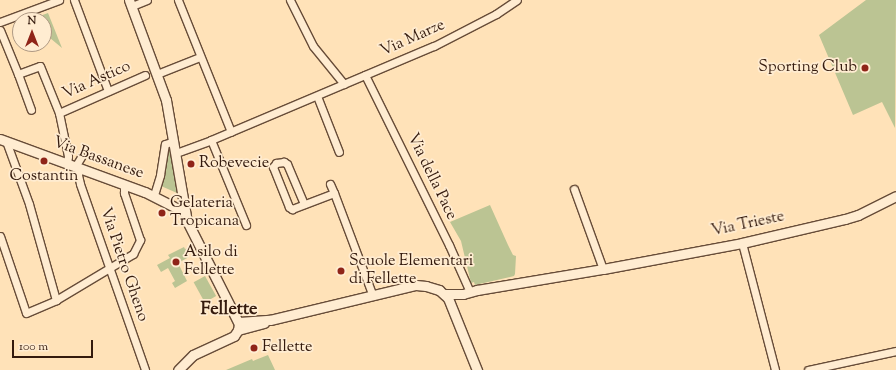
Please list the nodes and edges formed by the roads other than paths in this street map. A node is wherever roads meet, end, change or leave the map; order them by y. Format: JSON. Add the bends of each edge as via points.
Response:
{"nodes":[{"id":1,"x":58,"y":0,"type":"edge"},
{"id":2,"x":74,"y":0,"type":"edge"},
{"id":3,"x":147,"y":0,"type":"edge"},
{"id":4,"x":178,"y":0,"type":"edge"},
{"id":5,"x":290,"y":0,"type":"edge"},
{"id":6,"x":517,"y":0,"type":"edge"},
{"id":7,"x":130,"y":3,"type":"edge"},
{"id":8,"x":0,"y":22,"type":"edge"},
{"id":9,"x":0,"y":30,"type":"edge"},
{"id":10,"x":200,"y":57,"type":"junction"},
{"id":11,"x":18,"y":74,"type":"junction"},
{"id":12,"x":157,"y":74,"type":"junction"},
{"id":13,"x":145,"y":75,"type":"dead end"},
{"id":14,"x":365,"y":75,"type":"junction"},
{"id":15,"x":344,"y":84,"type":"junction"},
{"id":16,"x":108,"y":91,"type":"junction"},
{"id":17,"x":316,"y":96,"type":"junction"},
{"id":18,"x":32,"y":110,"type":"dead end"},
{"id":19,"x":60,"y":113,"type":"junction"},
{"id":20,"x":231,"y":132,"type":"junction"},
{"id":21,"x":3,"y":140,"type":"edge"},
{"id":22,"x":211,"y":140,"type":"junction"},
{"id":23,"x":174,"y":141,"type":"junction"},
{"id":24,"x":339,"y":152,"type":"dead end"},
{"id":25,"x":176,"y":153,"type":"junction"},
{"id":26,"x":81,"y":157,"type":"dead end"},
{"id":27,"x":74,"y":166,"type":"junction"},
{"id":28,"x":124,"y":184,"type":"junction"},
{"id":29,"x":330,"y":184,"type":"dead end"},
{"id":30,"x":574,"y":189,"type":"dead end"},
{"id":31,"x":334,"y":193,"type":"junction"},
{"id":32,"x":154,"y":196,"type":"junction"},
{"id":33,"x":896,"y":196,"type":"edge"},
{"id":34,"x":304,"y":204,"type":"junction"},
{"id":35,"x":184,"y":210,"type":"junction"},
{"id":36,"x":246,"y":225,"type":"dead end"},
{"id":37,"x":0,"y":236,"type":"edge"},
{"id":38,"x":742,"y":243,"type":"junction"},
{"id":39,"x":109,"y":269,"type":"junction"},
{"id":40,"x":603,"y":269,"type":"junction"},
{"id":41,"x":466,"y":293,"type":"junction"},
{"id":42,"x":444,"y":294,"type":"junction"},
{"id":43,"x":373,"y":296,"type":"junction"},
{"id":44,"x":56,"y":300,"type":"junction"},
{"id":45,"x":452,"y":304,"type":"junction"},
{"id":46,"x":231,"y":306,"type":"junction"},
{"id":47,"x":259,"y":320,"type":"junction"},
{"id":48,"x":270,"y":320,"type":"junction"},
{"id":49,"x":239,"y":326,"type":"junction"},
{"id":50,"x":896,"y":351,"type":"edge"},
{"id":51,"x":145,"y":370,"type":"edge"},
{"id":52,"x":178,"y":370,"type":"edge"},
{"id":53,"x":477,"y":370,"type":"edge"},
{"id":54,"x":775,"y":370,"type":"edge"},
{"id":55,"x":811,"y":370,"type":"edge"}],
"edges":[{"from":1,"to":8,"type":"street"},
{"from":2,"to":16,"type":"street"},
{"from":3,"to":7,"type":"street"},
{"from":4,"to":10,"type":"street"},
{"from":5,"to":15,"type":"street","via":[[313,46]]},
{"from":6,"to":14,"type":"street","name":"Via Marze","via":[[496,14],[434,46]]},
{"from":7,"to":12,"type":"street"},
{"from":9,"to":11,"type":"street"},
{"from":10,"to":12,"type":"street"},
{"from":10,"to":20,"type":"street"},
{"from":11,"to":18,"type":"street"},
{"from":11,"to":19,"type":"street","name":"Via Pietro Gheno","via":[[40,66]]},
{"from":12,"to":23,"type":"street","via":[[166,100]]},
{"from":13,"to":16,"type":"street","name":"Via Astico"},
{"from":14,"to":15,"type":"street","name":"Via Marze"},
{"from":14,"to":41,"type":"street","name":"Via della Pace","via":[[449,245]]},
{"from":15,"to":17,"type":"street","name":"Via Marze"},
{"from":16,"to":19,"type":"street","name":"Via Astico"},
{"from":17,"to":20,"type":"street","name":"Via Marze"},
{"from":17,"to":24,"type":"street"},
{"from":19,"to":27,"type":"street","name":"Via Pietro Gheno","via":[[68,156]]},
{"from":20,"to":22,"type":"street","name":"Via Marze"},
{"from":21,"to":27,"type":"street","name":"Via Bassanese"},
{"from":21,"to":44,"type":"street","via":[[29,204]]},
{"from":22,"to":25,"type":"street","name":"Via Marze"},
{"from":22,"to":36,"type":"street"},
{"from":23,"to":25,"type":"street"},
{"from":23,"to":32,"type":"street","via":[[165,144]]},
{"from":25,"to":35,"type":"street"},
{"from":26,"to":27,"type":"street"},
{"from":27,"to":28,"type":"street","name":"Via Bassanese"},
{"from":27,"to":39,"type":"street","name":"Via Pietro Gheno"},
{"from":28,"to":32,"type":"street","name":"Via Bassanese"},
{"from":28,"to":39,"type":"street","via":[[140,244],[129,258]]},
{"from":29,"to":31,"type":"street"},
{"from":30,"to":40,"type":"street"},
{"from":31,"to":34,"type":"street"},
{"from":31,"to":43,"type":"street"},
{"from":32,"to":35,"type":"street","name":"Via Bassanese"},
{"from":33,"to":38,"type":"street","name":"Via Trieste","via":[[845,219]]},
{"from":34,"to":34,"type":"street","via":[[287,164],[276,163],[273,167],[289,207],[292,209]]},
{"from":35,"to":46,"type":"street","via":[[195,238]]},
{"from":37,"to":44,"type":"street","via":[[26,313]]},
{"from":38,"to":40,"type":"street","name":"Via Trieste"},
{"from":38,"to":54,"type":"street"},
{"from":39,"to":44,"type":"street"},
{"from":39,"to":51,"type":"street","name":"Via Pietro Gheno"},
{"from":40,"to":41,"type":"street","name":"Via Trieste"},
{"from":41,"to":42,"type":"street","name":"Via Trieste"},
{"from":41,"to":45,"type":"street"},
{"from":42,"to":43,"type":"street","via":[[435,288],[416,285]]},
{"from":42,"to":45,"type":"street"},
{"from":43,"to":48,"type":"street"},
{"from":45,"to":53,"type":"street"},
{"from":46,"to":47,"type":"street","via":[[242,314]]},
{"from":46,"to":49,"type":"street"},
{"from":47,"to":48,"type":"street"},
{"from":47,"to":49,"type":"street"},
{"from":48,"to":49,"type":"street"},
{"from":49,"to":52,"type":"street","via":[[231,338],[193,355]]},
{"from":50,"to":55,"type":"street"}]}
